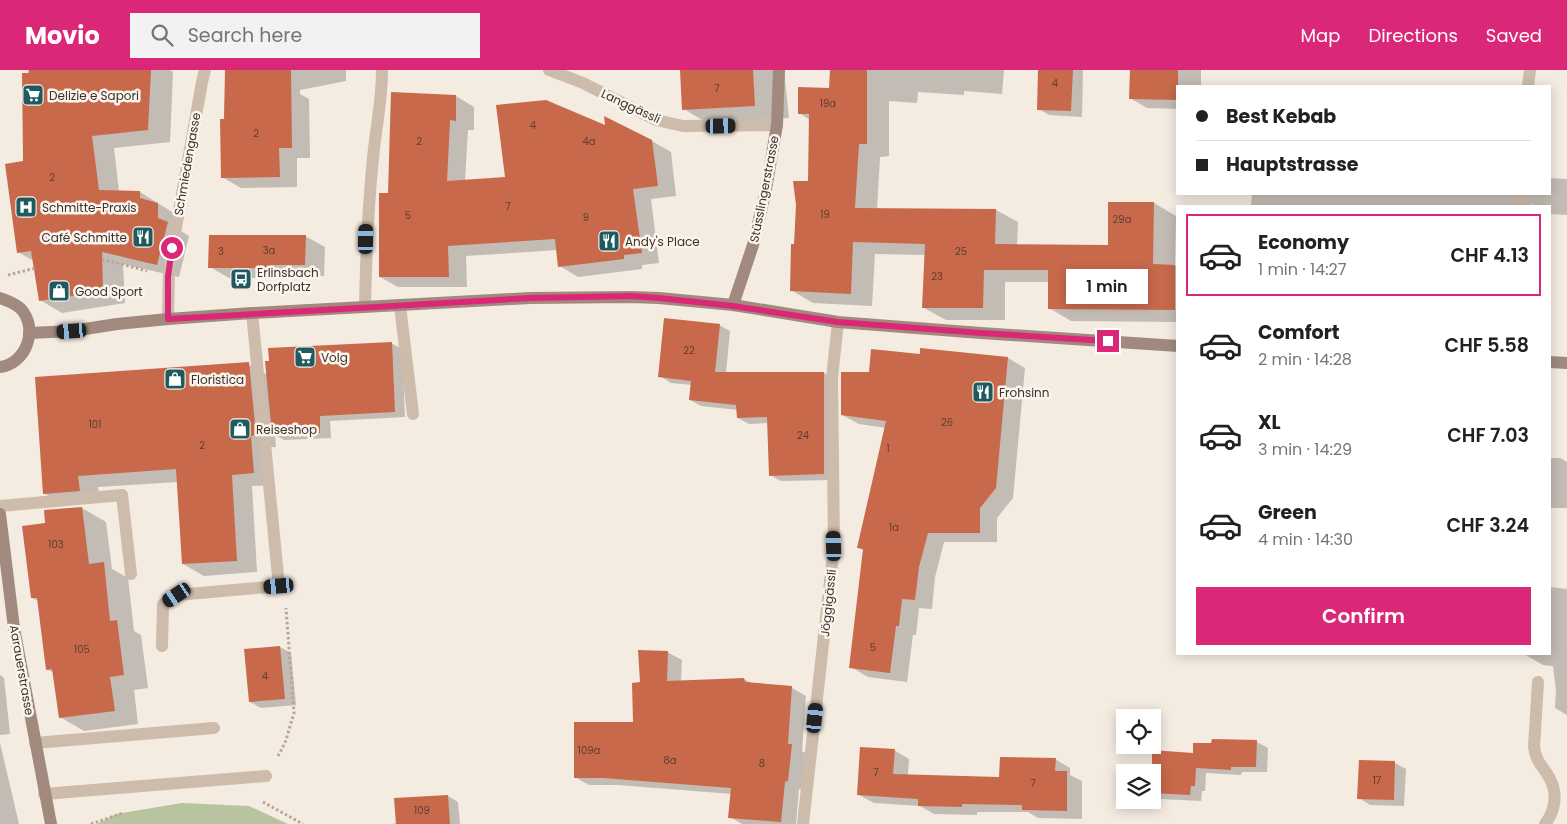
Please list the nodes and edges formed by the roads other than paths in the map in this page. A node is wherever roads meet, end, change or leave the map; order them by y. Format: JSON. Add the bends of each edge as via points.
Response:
{"nodes":[{"id":1,"x":205,"y":70,"type":"edge"},
{"id":2,"x":382,"y":70,"type":"edge"},
{"id":3,"x":549,"y":70,"type":"edge"},
{"id":4,"x":779,"y":70,"type":"edge"},
{"id":5,"x":1530,"y":70,"type":"edge"},
{"id":6,"x":1528,"y":85,"type":"edge"},
{"id":7,"x":777,"y":125,"type":"junction"},
{"id":8,"x":0,"y":298,"type":"edge"},
{"id":9,"x":400,"y":306,"type":"junction"},
{"id":10,"x":733,"y":306,"type":"junction"},
{"id":11,"x":365,"y":307,"type":"junction"},
{"id":12,"x":252,"y":313,"type":"junction"},
{"id":13,"x":168,"y":319,"type":"junction"},
{"id":14,"x":838,"y":322,"type":"junction"},
{"id":15,"x":29,"y":333,"type":"junction"},
{"id":16,"x":1176,"y":346,"type":"edge"},
{"id":17,"x":1551,"y":362,"type":"edge"},
{"id":18,"x":1567,"y":363,"type":"edge"},
{"id":19,"x":0,"y":368,"type":"edge"},
{"id":20,"x":413,"y":414,"type":"dead end"},
{"id":21,"x":0,"y":506,"type":"edge"},
{"id":22,"x":0,"y":514,"type":"edge"},
{"id":23,"x":131,"y":574,"type":"dead end"},
{"id":24,"x":162,"y":646,"type":"dead end"},
{"id":25,"x":1538,"y":682,"type":"dead end"},
{"id":26,"x":214,"y":728,"type":"dead end"},
{"id":27,"x":35,"y":743,"type":"junction"},
{"id":28,"x":266,"y":776,"type":"road end"},
{"id":29,"x":44,"y":794,"type":"junction"},
{"id":30,"x":49,"y":819,"type":"edge"},
{"id":31,"x":803,"y":824,"type":"edge"},
{"id":32,"x":1545,"y":824,"type":"edge"}],
"edges":[{"from":1,"to":13,"type":"street","name":"Schmiedengasse","via":[[168,277]]},
{"from":2,"to":11,"type":"street","via":[[367,222]]},
{"from":3,"to":7,"type":"street","name":"Langgässli","via":[[583,83],[656,120],[683,126]]},
{"from":4,"to":7,"type":"main road","name":"Stüsslingerstrasse"},
{"from":5,"to":6,"type":"street"},
{"from":7,"to":10,"type":"main road","name":"Stüsslingerstrasse","via":[[753,245]]},
{"from":8,"to":15,"type":"main road","via":[[20,309]]},
{"from":9,"to":10,"type":"main road","via":[[631,296]]},
{"from":9,"to":11,"type":"main road"},
{"from":9,"to":20,"type":"street"},
{"from":10,"to":14,"type":"main road"},
{"from":11,"to":12,"type":"main road"},
{"from":12,"to":13,"type":"main road"},
{"from":12,"to":24,"type":"street","via":[[279,586],[177,595],[163,604]]},
{"from":13,"to":15,"type":"main road"},
{"from":14,"to":16,"type":"main road"},
{"from":14,"to":31,"type":"street","name":"Jöggigässli","via":[[832,378],[834,546]]},
{"from":15,"to":19,"type":"main road","via":[[23,354]]},
{"from":17,"to":18,"type":"main road"},
{"from":21,"to":23,"type":"street","via":[[122,495]]},
{"from":22,"to":27,"type":"main road","name":"Aarauerstrasse","via":[[14,628]]},
{"from":25,"to":32,"type":"street","via":[[1535,754],[1551,780],[1555,799]]},
{"from":26,"to":27,"type":"street"},
{"from":27,"to":29,"type":"main road","name":"Aarauerstrasse"},
{"from":28,"to":29,"type":"street"},
{"from":29,"to":30,"type":"main road","name":"Aarauerstrasse"}]}
